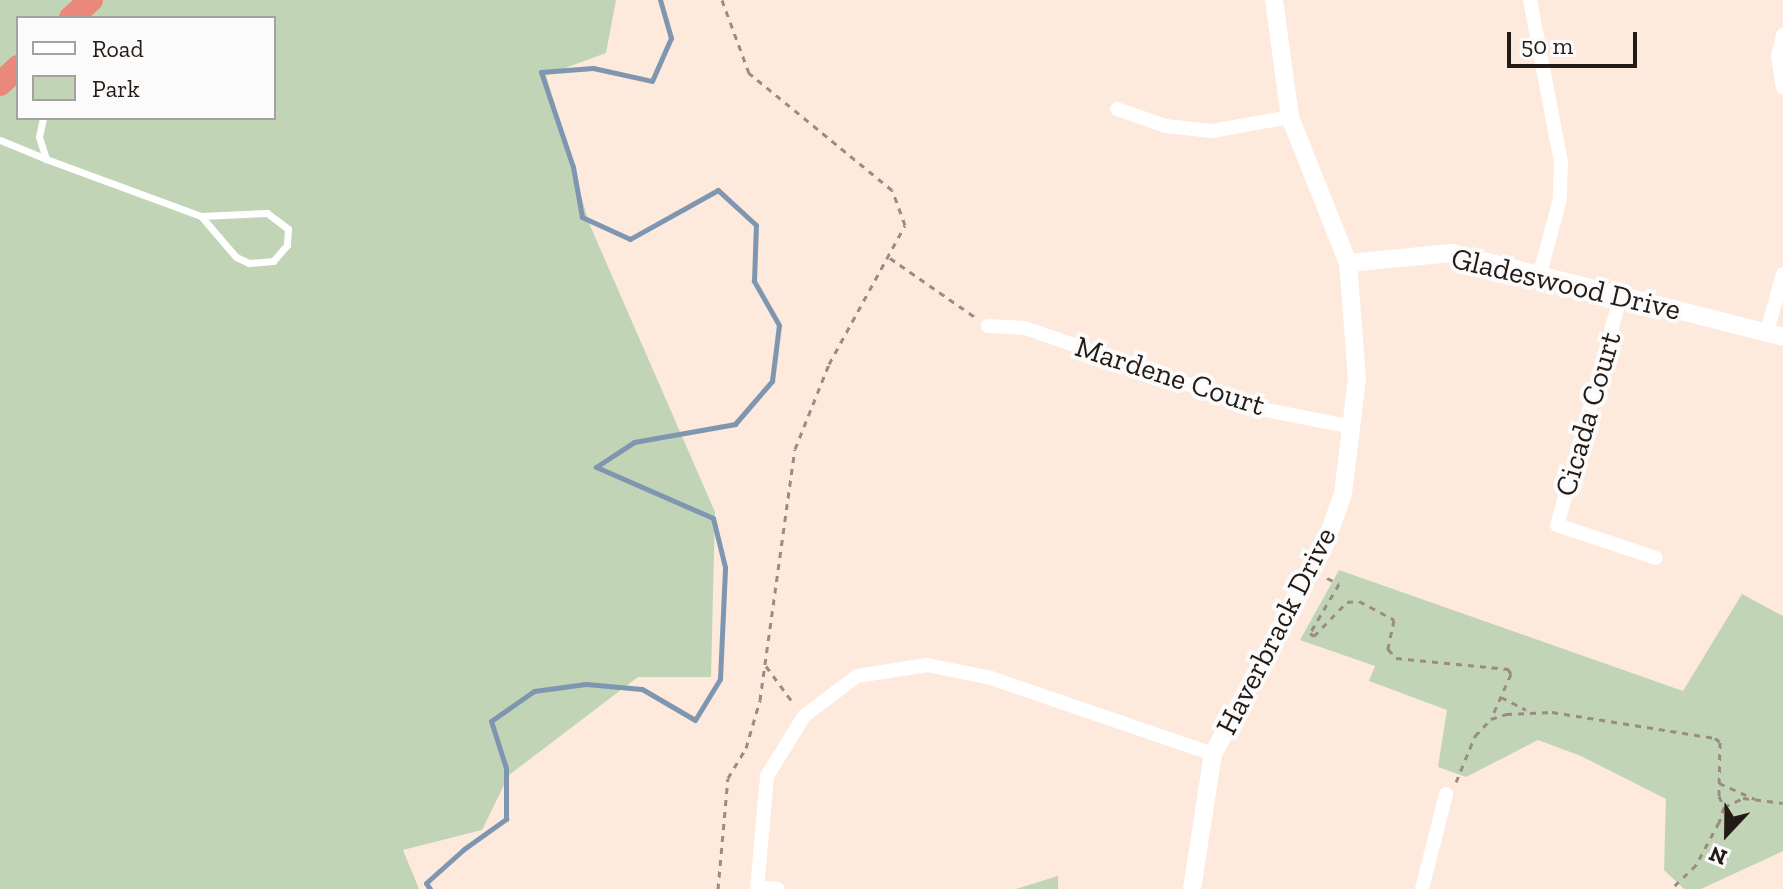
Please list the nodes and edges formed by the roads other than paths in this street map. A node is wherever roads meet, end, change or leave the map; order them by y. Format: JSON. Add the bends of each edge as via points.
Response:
{"nodes":[{"id":1,"x":91,"y":0,"type":"edge"},
{"id":2,"x":1274,"y":0,"type":"edge"},
{"id":3,"x":1530,"y":0,"type":"edge"},
{"id":4,"x":73,"y":16,"type":"edge"},
{"id":5,"x":1783,"y":35,"type":"edge"},
{"id":6,"x":16,"y":69,"type":"edge"},
{"id":7,"x":0,"y":84,"type":"edge"},
{"id":8,"x":1783,"y":88,"type":"edge"},
{"id":9,"x":1117,"y":109,"type":"dead end"},
{"id":10,"x":1290,"y":117,"type":"junction"},
{"id":11,"x":43,"y":120,"type":"edge"},
{"id":12,"x":0,"y":140,"type":"edge"},
{"id":13,"x":46,"y":159,"type":"junction"},
{"id":14,"x":201,"y":216,"type":"junction"},
{"id":15,"x":1348,"y":263,"type":"junction"},
{"id":16,"x":1540,"y":273,"type":"junction"},
{"id":17,"x":1783,"y":274,"type":"edge"},
{"id":18,"x":1621,"y":295,"type":"junction"},
{"id":19,"x":988,"y":326,"type":"road end"},
{"id":20,"x":1775,"y":335,"type":"edge"},
{"id":21,"x":1353,"y":427,"type":"junction"},
{"id":22,"x":1656,"y":558,"type":"dead end"},
{"id":23,"x":1213,"y":754,"type":"junction"},
{"id":24,"x":1446,"y":794,"type":"road end"},
{"id":25,"x":758,"y":888,"type":"edge"},
{"id":26,"x":778,"y":889,"type":"edge"},
{"id":27,"x":1192,"y":889,"type":"edge"},
{"id":28,"x":1422,"y":889,"type":"edge"}],
"edges":[{"from":1,"to":4,"type":"highway"},
{"from":2,"to":10,"type":"street","name":"Haverbrack Drive"},
{"from":3,"to":16,"type":"street","via":[[1561,162],[1560,199]]},
{"from":5,"to":8,"type":"street","via":[[1778,56]]},
{"from":6,"to":7,"type":"highway"},
{"from":9,"to":10,"type":"street","via":[[1166,126],[1212,131]]},
{"from":10,"to":15,"type":"street","name":"Haverbrack Drive"},
{"from":11,"to":13,"type":"lane","via":[[39,137]]},
{"from":12,"to":13,"type":"lane"},
{"from":13,"to":14,"type":"lane"},
{"from":14,"to":14,"type":"lane","via":[[267,213],[288,229],[287,245],[273,261],[249,263],[236,257]]},
{"from":15,"to":16,"type":"street","name":"Gladeswood Drive","via":[[1452,253]]},
{"from":15,"to":21,"type":"street","name":"Haverbrack Drive","via":[[1357,379]]},
{"from":16,"to":18,"type":"street","name":"Gladeswood Drive"},
{"from":17,"to":20,"type":"street"},
{"from":18,"to":20,"type":"street","name":"Gladeswood Drive"},
{"from":18,"to":22,"type":"street","name":"Cicada Court","via":[[1557,525]]},
{"from":19,"to":21,"type":"street","name":"Mardene Court","via":[[1025,328],[1256,408]]},
{"from":21,"to":23,"type":"street","name":"Haverbrack Drive","via":[[1343,494],[1313,571]]},
{"from":23,"to":25,"type":"street","via":[[991,678],[927,665],[857,676],[804,716],[767,776]]},
{"from":23,"to":27,"type":"street","name":"Haverbrack Drive"},
{"from":24,"to":28,"type":"street"},
{"from":25,"to":26,"type":"street"}]}
